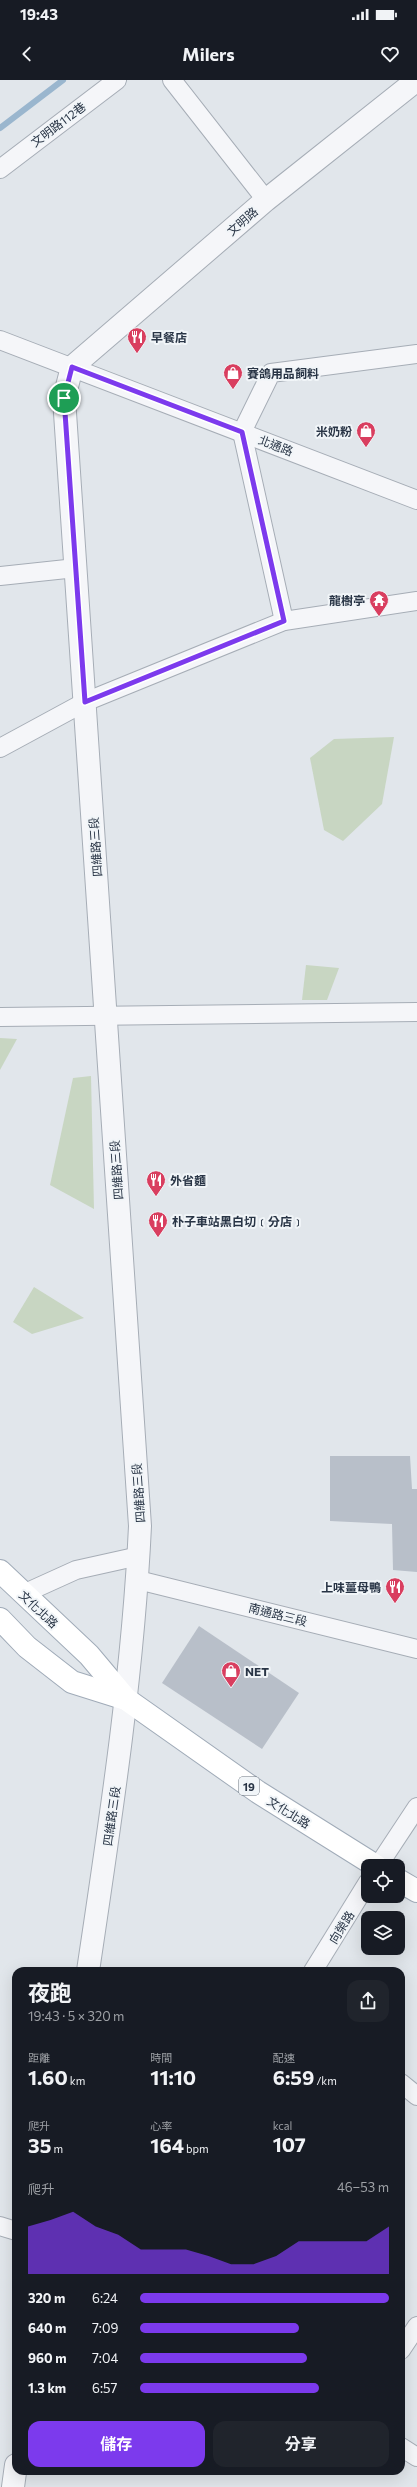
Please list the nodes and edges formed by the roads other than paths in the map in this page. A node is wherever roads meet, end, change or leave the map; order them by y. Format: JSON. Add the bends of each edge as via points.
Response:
{"nodes":[{"id":1,"x":117,"y":80,"type":"edge"},
{"id":2,"x":172,"y":80,"type":"edge"},
{"id":3,"x":417,"y":80,"type":"edge"},
{"id":4,"x":0,"y":169,"type":"edge"},
{"id":5,"x":266,"y":200,"type":"junction"},
{"id":6,"x":0,"y":340,"type":"edge"},
{"id":7,"x":417,"y":354,"type":"edge"},
{"id":8,"x":72,"y":367,"type":"junction"},
{"id":9,"x":242,"y":432,"type":"junction"},
{"id":10,"x":417,"y":500,"type":"edge"},
{"id":11,"x":76,"y":568,"type":"junction"},
{"id":12,"x":0,"y":576,"type":"edge"},
{"id":13,"x":417,"y":601,"type":"edge"},
{"id":14,"x":284,"y":621,"type":"junction"},
{"id":15,"x":85,"y":702,"type":"junction"},
{"id":16,"x":0,"y":748,"type":"edge"},
{"id":17,"x":417,"y":1012,"type":"edge"},
{"id":18,"x":106,"y":1014,"type":"junction"},
{"id":19,"x":0,"y":1017,"type":"edge"},
{"id":20,"x":139,"y":1556,"type":"junction"},
{"id":21,"x":0,"y":1571,"type":"edge"},
{"id":22,"x":138,"y":1580,"type":"junction"},
{"id":23,"x":23,"y":1594,"type":"junction"},
{"id":24,"x":0,"y":1619,"type":"edge"},
{"id":25,"x":417,"y":1649,"type":"edge"},
{"id":26,"x":126,"y":1699,"type":"junction"},
{"id":27,"x":417,"y":1807,"type":"edge"},
{"id":28,"x":366,"y":1859,"type":"edge"},
{"id":29,"x":382,"y":1859,"type":"edge"},
{"id":30,"x":405,"y":1884,"type":"edge"},
{"id":31,"x":417,"y":1891,"type":"edge"},
{"id":32,"x":361,"y":1893,"type":"edge"},
{"id":33,"x":89,"y":1967,"type":"edge"},
{"id":34,"x":315,"y":1967,"type":"edge"},
{"id":35,"x":405,"y":2086,"type":"edge"},
{"id":36,"x":417,"y":2096,"type":"edge"},
{"id":37,"x":0,"y":2226,"type":"edge"},
{"id":38,"x":12,"y":2230,"type":"edge"},
{"id":39,"x":417,"y":2326,"type":"edge"},
{"id":40,"x":405,"y":2344,"type":"edge"},
{"id":41,"x":405,"y":2449,"type":"edge"},
{"id":42,"x":417,"y":2457,"type":"edge"},
{"id":43,"x":15,"y":2475,"type":"edge"},
{"id":44,"x":13,"y":2487,"type":"edge"}],
"edges":[{"from":1,"to":4,"type":"street","name":"文明路112巷"},
{"from":2,"to":5,"type":"street"},
{"from":3,"to":5,"type":"street","name":"文明路"},
{"from":5,"to":8,"type":"street","name":"文明路"},
{"from":6,"to":8,"type":"street","name":"北通路"},
{"from":7,"to":9,"type":"street","via":[[271,373]]},
{"from":8,"to":9,"type":"street","name":"北通路"},
{"from":8,"to":11,"type":"street","name":"四維路三段","via":[[64,398]]},
{"from":9,"to":10,"type":"street","name":"北通路"},
{"from":9,"to":14,"type":"street"},
{"from":11,"to":12,"type":"street"},
{"from":11,"to":15,"type":"street","name":"四維路三段"},
{"from":13,"to":14,"type":"street"},
{"from":14,"to":15,"type":"street"},
{"from":15,"to":16,"type":"street"},
{"from":15,"to":18,"type":"street","name":"四維路三段"},
{"from":17,"to":18,"type":"street"},
{"from":18,"to":19,"type":"street"},
{"from":18,"to":20,"type":"street","name":"四維路三段","via":[[140,1526]]},
{"from":20,"to":22,"type":"street","name":"四維路三段"},
{"from":20,"to":23,"type":"street","via":[[76,1570]]},
{"from":21,"to":23,"type":"main road","name":"文化北路","number":"19"},
{"from":22,"to":25,"type":"street","name":"南通路三段"},
{"from":22,"to":26,"type":"street","name":"四維路三段"},
{"from":23,"to":26,"type":"main road","name":"文化北路","number":"19","via":[[89,1655]]},
{"from":24,"to":26,"type":"main road","name":"文化北路","number":"19","via":[[27,1647],[72,1682]]},
{"from":26,"to":28,"type":"main road","name":"文化北路","number":"19","via":[[258,1792]]},
{"from":26,"to":33,"type":"street","name":"四維路三段"},
{"from":27,"to":29,"type":"street"},
{"from":30,"to":31,"type":"main road"},
{"from":32,"to":34,"type":"street","name":"向榮路"},
{"from":35,"to":36,"type":"street"},
{"from":37,"to":38,"type":"street"},
{"from":39,"to":40,"type":"street"},
{"from":41,"to":42,"type":"street"},
{"from":43,"to":44,"type":"street"}]}
